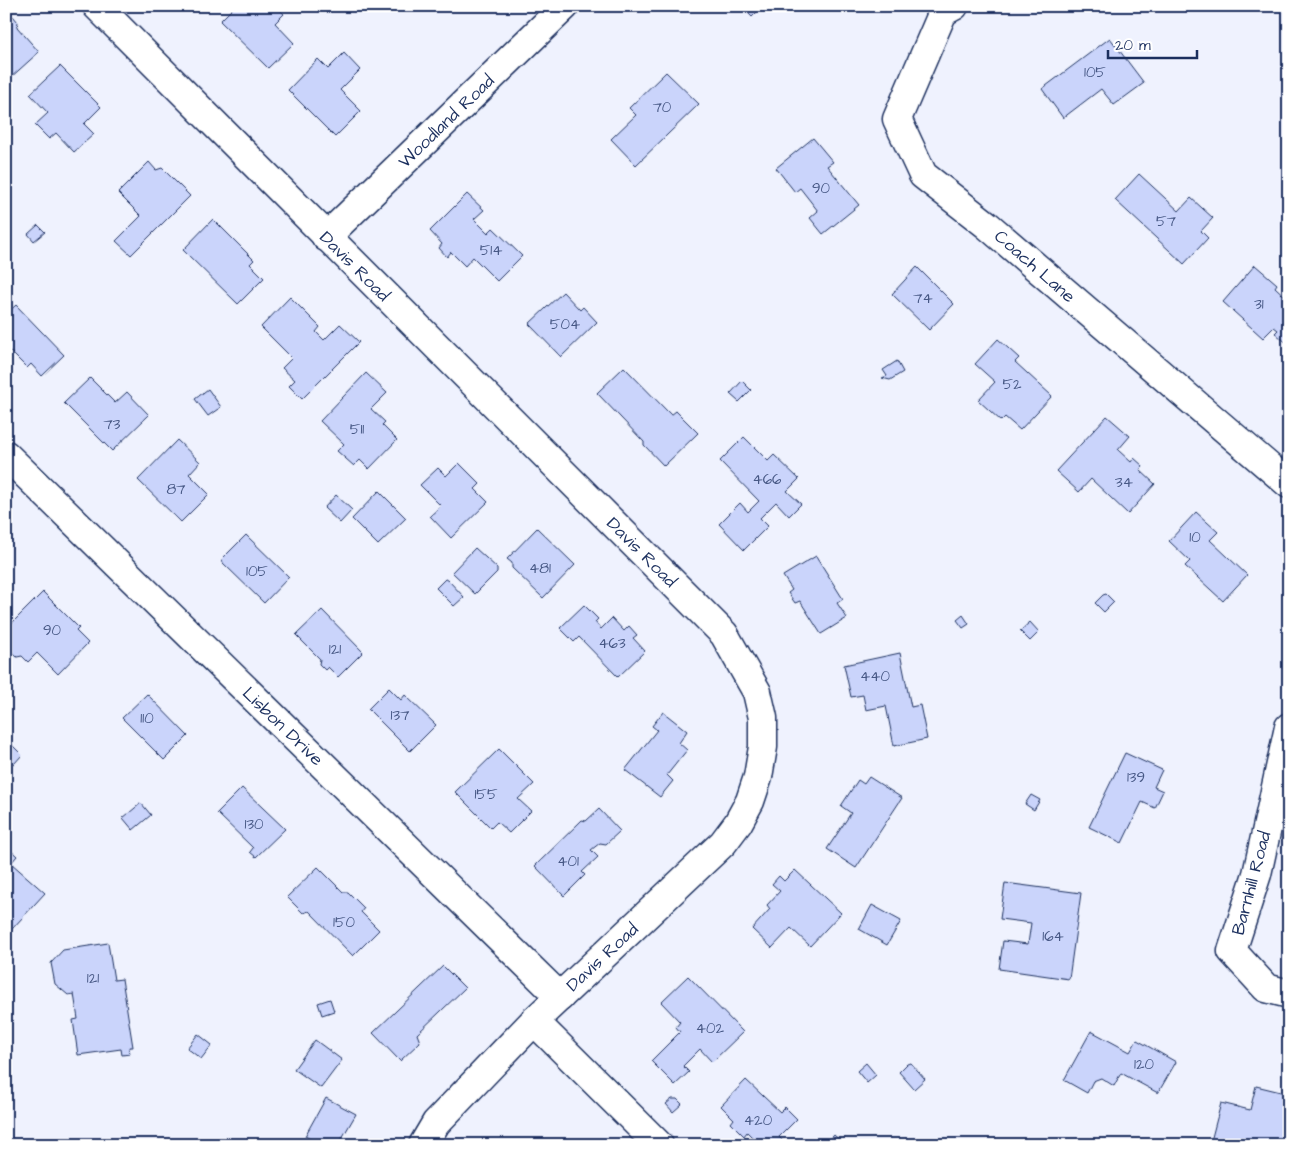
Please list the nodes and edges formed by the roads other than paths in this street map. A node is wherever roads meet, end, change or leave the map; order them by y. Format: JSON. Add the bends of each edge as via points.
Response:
{"nodes":[{"id":1,"x":97,"y":6,"type":"edge"},
{"id":2,"x":565,"y":6,"type":"edge"},
{"id":3,"x":945,"y":8,"type":"edge"},
{"id":4,"x":326,"y":237,"type":"junction"},
{"id":5,"x":6,"y":455,"type":"edge"},
{"id":6,"x":1289,"y":484,"type":"edge"},
{"id":7,"x":1289,"y":727,"type":"edge"},
{"id":8,"x":1289,"y":994,"type":"edge"},
{"id":9,"x":560,"y":997,"type":"junction"},
{"id":10,"x":534,"y":1021,"type":"junction"},
{"id":11,"x":422,"y":1145,"type":"edge"},
{"id":12,"x":659,"y":1145,"type":"edge"}],
"edges":[{"from":1,"to":4,"type":"street","name":"Davis Road"},
{"from":2,"to":4,"type":"street","name":"Woodland Road"},
{"from":3,"to":6,"type":"street","name":"Coach Lane","via":[[897,119],[923,176],[987,225]]},
{"from":4,"to":9,"type":"street","name":"Davis Road","via":[[724,634],[757,692],[763,718],[763,747],[758,777],[738,823],[722,843]]},
{"from":5,"to":9,"type":"street","name":"Lisbon Drive"},
{"from":7,"to":8,"type":"street","name":"Barnhill Road","via":[[1257,874],[1232,952],[1266,988]]},
{"from":9,"to":10,"type":"street","name":"Davis Road"},
{"from":10,"to":11,"type":"street","name":"Davis Road","via":[[436,1123]]},
{"from":10,"to":12,"type":"street"}]}
